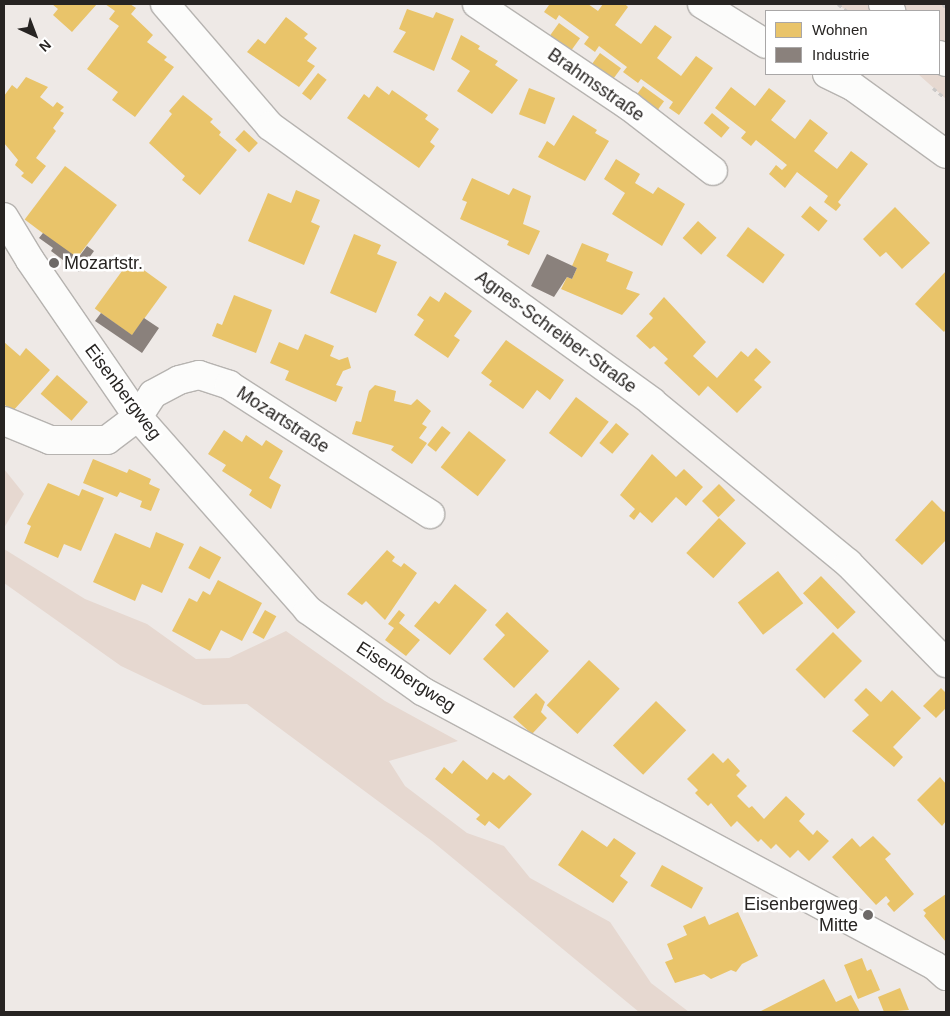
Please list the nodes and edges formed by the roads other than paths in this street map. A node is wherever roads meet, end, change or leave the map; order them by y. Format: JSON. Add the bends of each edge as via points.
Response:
{"nodes":[{"id":1,"x":165,"y":4,"type":"edge"},
{"id":2,"x":477,"y":4,"type":"edge"},
{"id":3,"x":702,"y":4,"type":"edge"},
{"id":4,"x":765,"y":43,"type":"edge"},
{"id":5,"x":829,"y":75,"type":"edge"},
{"id":6,"x":946,"y":154,"type":"edge"},
{"id":7,"x":713,"y":171,"type":"dead end"},
{"id":8,"x":4,"y":217,"type":"edge"},
{"id":9,"x":138,"y":417,"type":"junction"},
{"id":10,"x":4,"y":421,"type":"edge"},
{"id":11,"x":430,"y":514,"type":"dead end"},
{"id":12,"x":946,"y":663,"type":"edge"},
{"id":13,"x":946,"y":976,"type":"edge"}],
"edges":[{"from":1,"to":12,"type":"street","name":"Agnes-Schreiber-Straße","via":[[270,126],[652,402],[848,563]]},
{"from":2,"to":7,"type":"street","name":"Brahmsstraße","via":[[629,106]]},
{"from":3,"to":4,"type":"street"},
{"from":5,"to":6,"type":"street","via":[[852,86]]},
{"from":8,"to":9,"type":"street","name":"Eisenbergweg"},
{"from":9,"to":10,"type":"street","via":[[107,440],[50,440]]},
{"from":9,"to":11,"type":"street","name":"Mozartstraße","via":[[153,394],[179,380],[199,375],[229,385]]},
{"from":9,"to":13,"type":"street","name":"Eisenbergweg","via":[[308,610],[422,691],[935,966]]}]}
